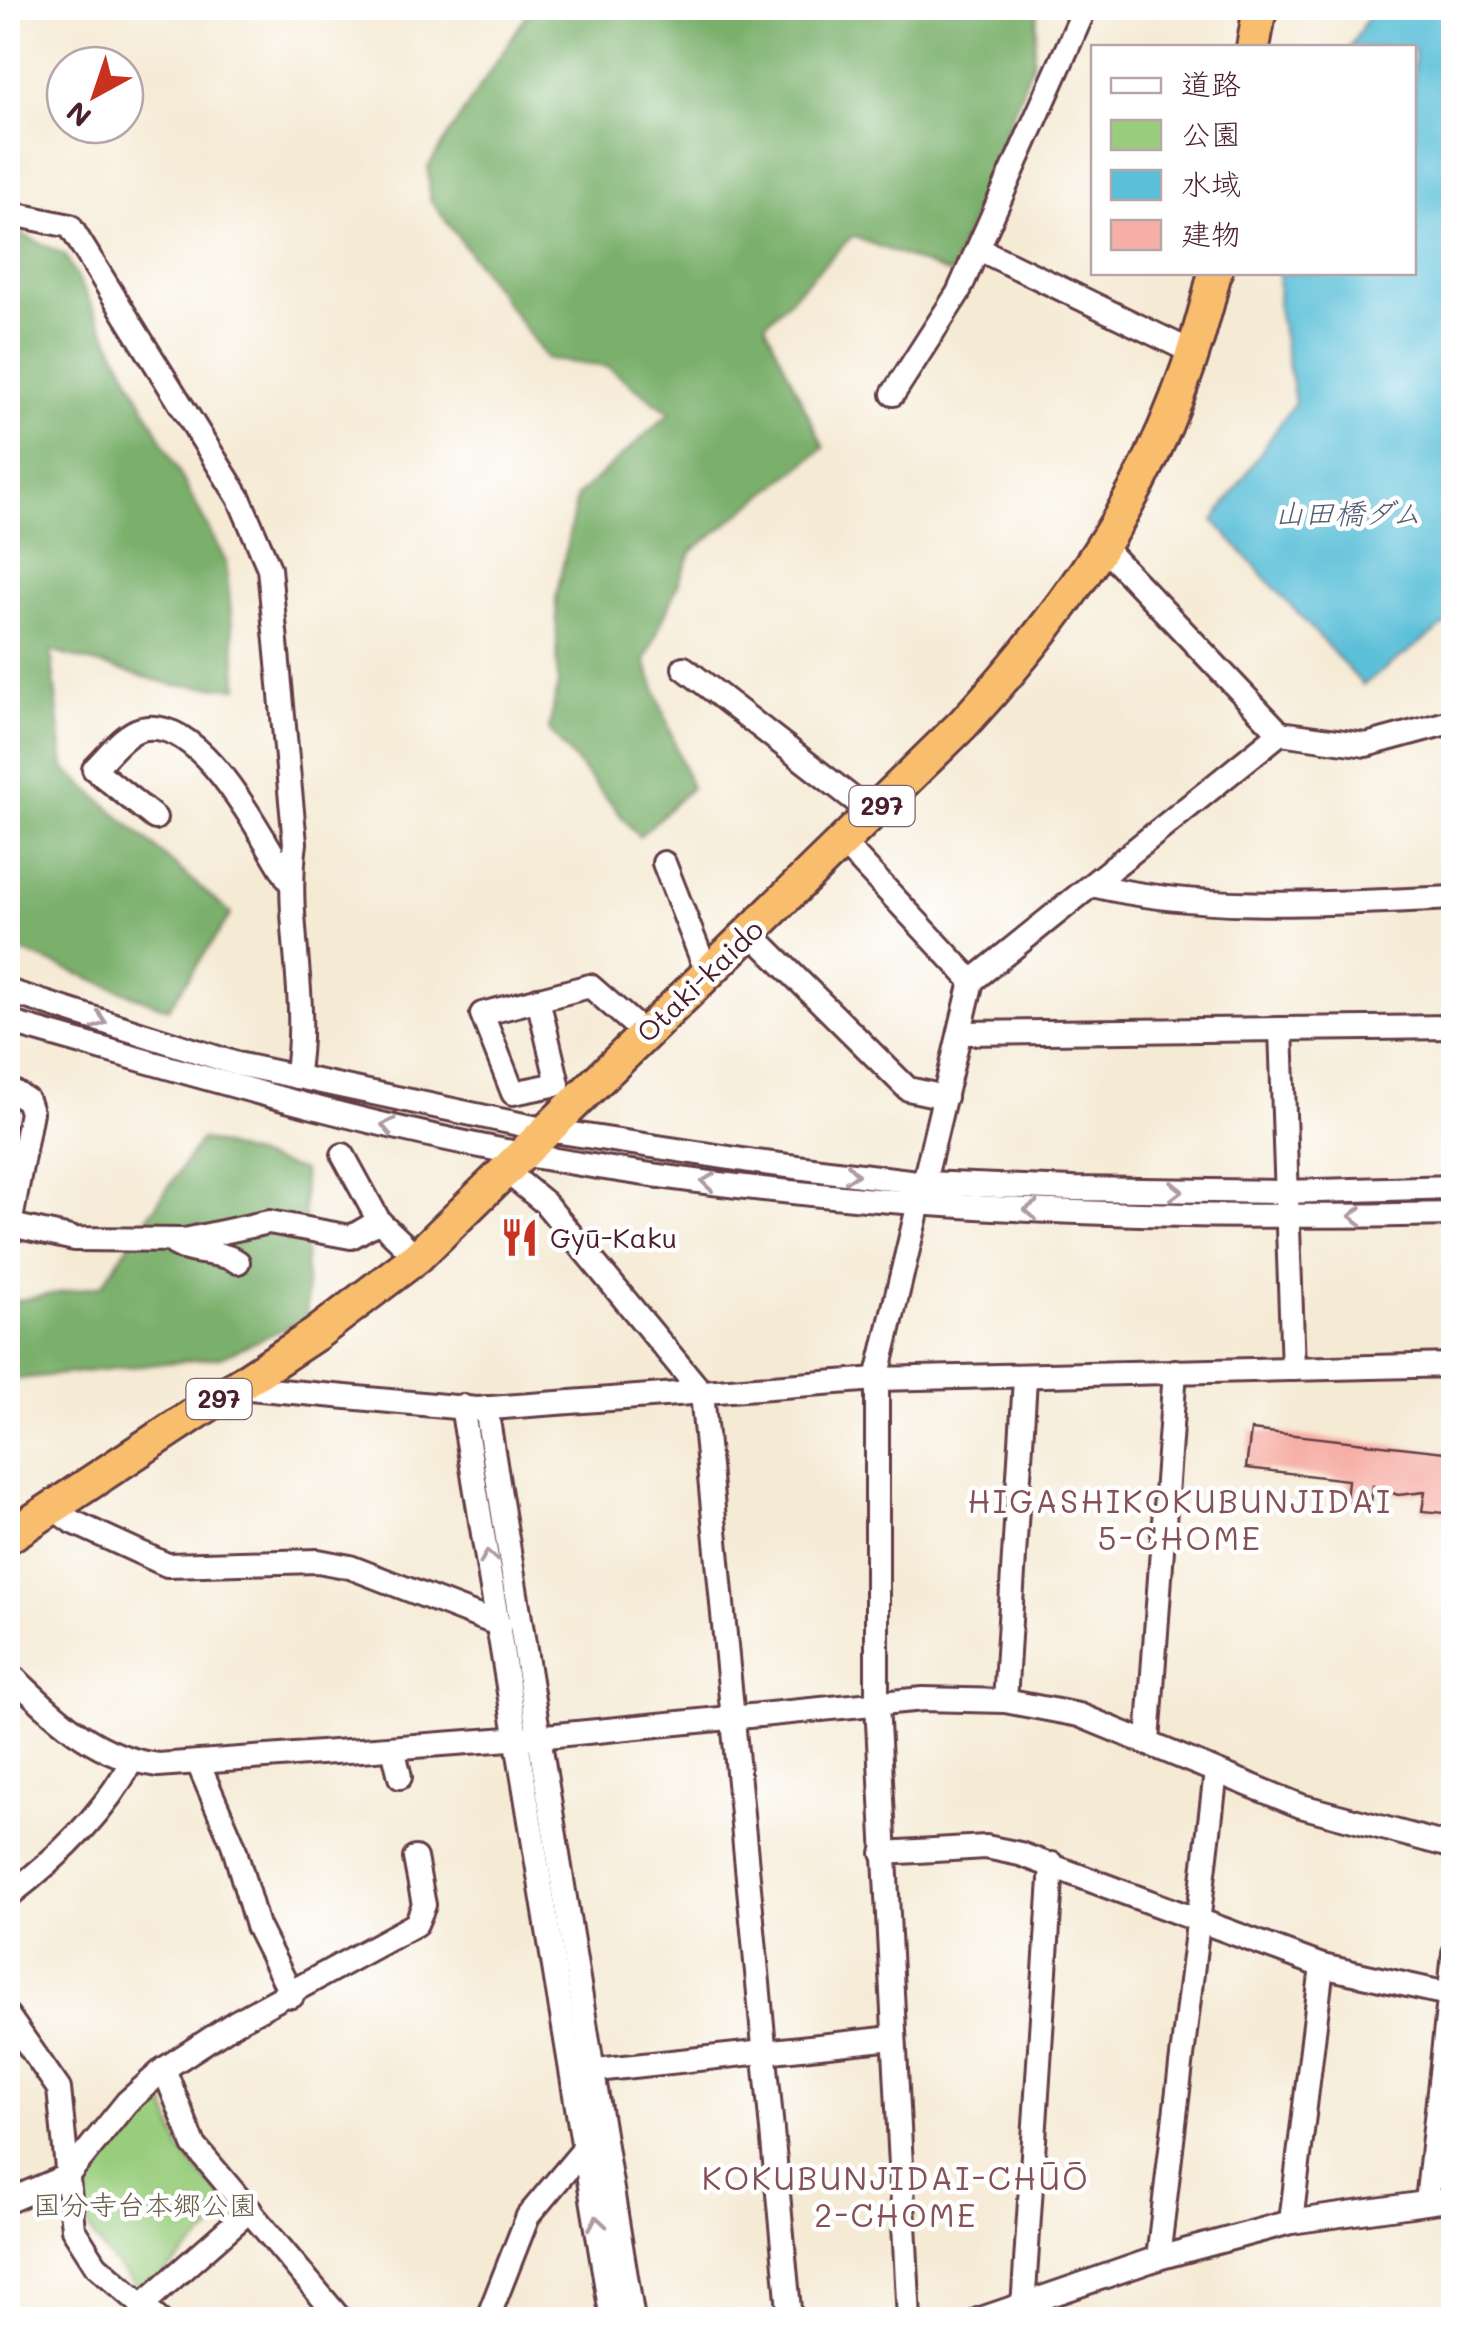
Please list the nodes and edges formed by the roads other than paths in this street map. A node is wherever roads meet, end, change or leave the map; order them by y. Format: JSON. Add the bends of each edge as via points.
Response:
{"nodes":[{"id":1,"x":1086,"y":8,"type":"edge"},
{"id":2,"x":1260,"y":8,"type":"edge"},
{"id":3,"x":1254,"y":45,"type":"edge"},
{"id":4,"x":8,"y":213,"type":"edge"},
{"id":5,"x":979,"y":249,"type":"junction"},
{"id":6,"x":1213,"y":275,"type":"edge"},
{"id":7,"x":1194,"y":352,"type":"junction"},
{"id":8,"x":893,"y":394,"type":"dead end"},
{"id":9,"x":1104,"y":548,"type":"junction"},
{"id":10,"x":684,"y":668,"type":"dead end"},
{"id":11,"x":1454,"y":722,"type":"edge"},
{"id":12,"x":1280,"y":733,"type":"junction"},
{"id":13,"x":874,"y":815,"type":"junction"},
{"id":14,"x":155,"y":818,"type":"dead end"},
{"id":15,"x":843,"y":843,"type":"junction"},
{"id":16,"x":664,"y":863,"type":"dead end"},
{"id":17,"x":290,"y":882,"type":"junction"},
{"id":18,"x":1092,"y":885,"type":"junction"},
{"id":19,"x":1454,"y":898,"type":"edge"},
{"id":20,"x":751,"y":932,"type":"junction"},
{"id":21,"x":708,"y":974,"type":"junction"},
{"id":22,"x":972,"y":981,"type":"junction"},
{"id":23,"x":8,"y":990,"type":"edge"},
{"id":24,"x":538,"y":999,"type":"dead end"},
{"id":25,"x":8,"y":1022,"type":"edge"},
{"id":26,"x":1454,"y":1026,"type":"edge"},
{"id":27,"x":1282,"y":1029,"type":"junction"},
{"id":28,"x":960,"y":1032,"type":"junction"},
{"id":29,"x":645,"y":1034,"type":"junction"},
{"id":30,"x":296,"y":1077,"type":"junction"},
{"id":31,"x":8,"y":1088,"type":"edge"},
{"id":32,"x":945,"y":1097,"type":"junction"},
{"id":33,"x":548,"y":1130,"type":"junction"},
{"id":34,"x":343,"y":1155,"type":"dead end"},
{"id":35,"x":16,"y":1157,"type":"edge"},
{"id":36,"x":515,"y":1163,"type":"junction"},
{"id":37,"x":1454,"y":1186,"type":"edge"},
{"id":38,"x":1285,"y":1192,"type":"junction"},
{"id":39,"x":922,"y":1194,"type":"junction"},
{"id":40,"x":1454,"y":1214,"type":"edge"},
{"id":41,"x":1287,"y":1218,"type":"junction"},
{"id":42,"x":379,"y":1221,"type":"junction"},
{"id":43,"x":9,"y":1232,"type":"edge"},
{"id":44,"x":168,"y":1239,"type":"junction"},
{"id":45,"x":417,"y":1257,"type":"junction"},
{"id":46,"x":238,"y":1262,"type":"dead end"},
{"id":47,"x":1454,"y":1366,"type":"edge"},
{"id":48,"x":1293,"y":1369,"type":"junction"},
{"id":49,"x":1175,"y":1371,"type":"junction"},
{"id":50,"x":877,"y":1379,"type":"junction"},
{"id":51,"x":1025,"y":1379,"type":"junction"},
{"id":52,"x":238,"y":1387,"type":"junction"},
{"id":53,"x":702,"y":1394,"type":"junction"},
{"id":54,"x":474,"y":1408,"type":"junction"},
{"id":55,"x":53,"y":1508,"type":"junction"},
{"id":56,"x":8,"y":1537,"type":"edge"},
{"id":57,"x":500,"y":1625,"type":"junction"},
{"id":58,"x":8,"y":1672,"type":"edge"},
{"id":59,"x":1005,"y":1700,"type":"junction"},
{"id":60,"x":877,"y":1702,"type":"junction"},
{"id":61,"x":734,"y":1718,"type":"junction"},
{"id":62,"x":527,"y":1737,"type":"junction"},
{"id":63,"x":1148,"y":1742,"type":"junction"},
{"id":64,"x":393,"y":1748,"type":"junction"},
{"id":65,"x":131,"y":1762,"type":"junction"},
{"id":66,"x":198,"y":1764,"type":"junction"},
{"id":67,"x":1216,"y":1772,"type":"junction"},
{"id":68,"x":400,"y":1777,"type":"dead end"},
{"id":69,"x":1454,"y":1847,"type":"edge"},
{"id":70,"x":884,"y":1852,"type":"junction"},
{"id":71,"x":415,"y":1858,"type":"dead end"},
{"id":72,"x":1052,"y":1864,"type":"junction"},
{"id":73,"x":8,"y":1896,"type":"edge"},
{"id":74,"x":1197,"y":1922,"type":"junction"},
{"id":75,"x":1454,"y":1952,"type":"edge"},
{"id":76,"x":1322,"y":1966,"type":"junction"},
{"id":77,"x":1448,"y":1994,"type":"junction"},
{"id":78,"x":292,"y":1996,"type":"junction"},
{"id":79,"x":8,"y":2016,"type":"edge"},
{"id":80,"x":893,"y":2038,"type":"junction"},
{"id":81,"x":763,"y":2054,"type":"junction"},
{"id":82,"x":164,"y":2069,"type":"junction"},
{"id":83,"x":584,"y":2072,"type":"junction"},
{"id":84,"x":585,"y":2148,"type":"junction"},
{"id":85,"x":67,"y":2176,"type":"junction"},
{"id":86,"x":1454,"y":2199,"type":"edge"},
{"id":87,"x":8,"y":2201,"type":"edge"},
{"id":88,"x":1428,"y":2202,"type":"junction"},
{"id":89,"x":250,"y":2210,"type":"junction"},
{"id":90,"x":1291,"y":2222,"type":"junction"},
{"id":91,"x":1158,"y":2258,"type":"junction"},
{"id":92,"x":150,"y":2313,"type":"edge"},
{"id":93,"x":1025,"y":2314,"type":"edge"},
{"id":94,"x":341,"y":2320,"type":"edge"},
{"id":95,"x":487,"y":2320,"type":"edge"},
{"id":96,"x":612,"y":2320,"type":"edge"},
{"id":97,"x":633,"y":2320,"type":"edge"},
{"id":98,"x":790,"y":2320,"type":"edge"},
{"id":99,"x":909,"y":2320,"type":"edge"},
{"id":100,"x":978,"y":2320,"type":"edge"}],
"edges":[{"from":1,"to":5,"type":"street"},
{"from":2,"to":3,"type":"highway"},
{"from":4,"to":17,"type":"street","via":[[70,226],[239,498],[270,568],[295,843]]},
{"from":5,"to":7,"type":"street"},
{"from":5,"to":8,"type":"street"},
{"from":6,"to":7,"type":"highway","name":"Otaki-kaido","number":"297"},
{"from":7,"to":9,"type":"highway","name":"Otaki-kaido","number":"297","via":[[1144,475]]},
{"from":9,"to":12,"type":"street"},
{"from":9,"to":13,"type":"highway","name":"Otaki-kaido","number":"297","via":[[1026,655]]},
{"from":10,"to":13,"type":"street"},
{"from":11,"to":12,"type":"street","via":[[1366,744]]},
{"from":12,"to":18,"type":"street"},
{"from":13,"to":15,"type":"highway","name":"Otaki-kaido","number":"297"},
{"from":14,"to":17,"type":"street","via":[[94,769],[132,732],[145,728],[180,736],[205,754]]},
{"from":15,"to":20,"type":"highway","name":"Otaki-kaido","number":"297"},
{"from":15,"to":22,"type":"street"},
{"from":16,"to":21,"type":"street"},
{"from":17,"to":30,"type":"street","via":[[303,1014]]},
{"from":18,"to":19,"type":"street","via":[[1141,897],[1328,903]]},
{"from":18,"to":22,"type":"street"},
{"from":20,"to":21,"type":"highway","name":"Otaki-kaido","number":"297"},
{"from":20,"to":32,"type":"street","via":[[908,1089]]},
{"from":21,"to":29,"type":"highway","name":"Otaki-kaido","number":"297"},
{"from":22,"to":28,"type":"street"},
{"from":23,"to":30,"type":"street","one_way":true},
{"from":24,"to":29,"type":"street","via":[[590,986]]},
{"from":36,"to":25,"type":"street","one_way":true},
{"from":26,"to":27,"type":"street"},
{"from":27,"to":28,"type":"street"},
{"from":27,"to":38,"type":"street"},
{"from":28,"to":32,"type":"street"},
{"from":29,"to":33,"type":"highway","name":"Otaki-kaido","number":"297"},
{"from":30,"to":33,"type":"street"},
{"from":31,"to":35,"type":"street","via":[[28,1100],[32,1112]]},
{"from":32,"to":39,"type":"street"},
{"from":33,"to":36,"type":"highway","name":"Otaki-kaido","number":"297"},
{"from":33,"to":39,"type":"street","one_way":true},
{"from":34,"to":42,"type":"street"},
{"from":35,"to":43,"type":"street"},
{"from":39,"to":36,"type":"street","one_way":true},
{"from":36,"to":45,"type":"highway","name":"Otaki-kaido","number":"297"},
{"from":36,"to":53,"type":"street"},
{"from":37,"to":38,"type":"street"},
{"from":39,"to":38,"type":"street","one_way":true},
{"from":38,"to":41,"type":"street"},
{"from":41,"to":39,"type":"street","one_way":true},
{"from":39,"to":50,"type":"street"},
{"from":40,"to":41,"type":"street","one_way":true},
{"from":41,"to":48,"type":"street"},
{"from":42,"to":44,"type":"street","via":[[352,1237],[270,1222]]},
{"from":42,"to":45,"type":"street"},
{"from":43,"to":44,"type":"street"},
{"from":44,"to":46,"type":"street","via":[[186,1251]]},
{"from":45,"to":52,"type":"highway","name":"Otaki-kaido","number":"297"},
{"from":47,"to":48,"type":"street"},
{"from":48,"to":49,"type":"street"},
{"from":49,"to":51,"type":"street"},
{"from":49,"to":63,"type":"street"},
{"from":50,"to":51,"type":"street"},
{"from":50,"to":53,"type":"street"},
{"from":50,"to":60,"type":"street"},
{"from":51,"to":59,"type":"street"},
{"from":52,"to":54,"type":"street"},
{"from":52,"to":55,"type":"highway","name":"Otaki-kaido","number":"297"},
{"from":53,"to":54,"type":"street"},
{"from":53,"to":61,"type":"street"},
{"from":57,"to":54,"type":"street","one_way":true},
{"from":54,"to":62,"type":"street"},
{"from":55,"to":56,"type":"highway","name":"Otaki-kaido","number":"297"},
{"from":55,"to":57,"type":"street","via":[[166,1565],[318,1561]]},
{"from":57,"to":62,"type":"street"},
{"from":58,"to":65,"type":"street","via":[[70,1728]]},
{"from":59,"to":60,"type":"street"},
{"from":59,"to":63,"type":"street","via":[[1079,1715]]},
{"from":60,"to":61,"type":"street"},
{"from":60,"to":70,"type":"street"},
{"from":61,"to":62,"type":"street"},
{"from":61,"to":81,"type":"street"},
{"from":62,"to":64,"type":"street"},
{"from":62,"to":83,"type":"street"},
{"from":63,"to":67,"type":"street"},
{"from":64,"to":66,"type":"street"},
{"from":64,"to":68,"type":"street"},
{"from":65,"to":66,"type":"street"},
{"from":65,"to":73,"type":"street","via":[[49,1865]]},
{"from":66,"to":78,"type":"street","via":[[233,1844],[257,1926]]},
{"from":67,"to":69,"type":"street","via":[[1301,1806]]},
{"from":67,"to":74,"type":"street"},
{"from":70,"to":72,"type":"street","via":[[986,1847]]},
{"from":70,"to":80,"type":"street"},
{"from":71,"to":78,"type":"street","via":[[424,1905],[416,1924]]},
{"from":72,"to":74,"type":"street"},
{"from":72,"to":93,"type":"street"},
{"from":74,"to":76,"type":"street"},
{"from":74,"to":91,"type":"street"},
{"from":75,"to":77,"type":"street"},
{"from":76,"to":77,"type":"street"},
{"from":76,"to":90,"type":"street"},
{"from":77,"to":88,"type":"street"},
{"from":78,"to":82,"type":"street","via":[[236,2022]]},
{"from":79,"to":85,"type":"street","via":[[58,2088]]},
{"from":80,"to":81,"type":"street"},
{"from":80,"to":99,"type":"street"},
{"from":81,"to":83,"type":"street"},
{"from":81,"to":98,"type":"street"},
{"from":82,"to":85,"type":"street","via":[[105,2126]]},
{"from":82,"to":89,"type":"street","via":[[194,2144]]},
{"from":83,"to":84,"type":"street"},
{"from":83,"to":97,"type":"street"},
{"from":84,"to":95,"type":"street","via":[[528,2216]]},
{"from":96,"to":84,"type":"street","one_way":true},
{"from":85,"to":87,"type":"street"},
{"from":85,"to":92,"type":"street","via":[[73,2228],[96,2266]]},
{"from":86,"to":88,"type":"street"},
{"from":88,"to":90,"type":"street"},
{"from":89,"to":92,"type":"street"},
{"from":89,"to":94,"type":"street"},
{"from":90,"to":91,"type":"street"},
{"from":91,"to":93,"type":"street"},
{"from":93,"to":100,"type":"street"}]}
